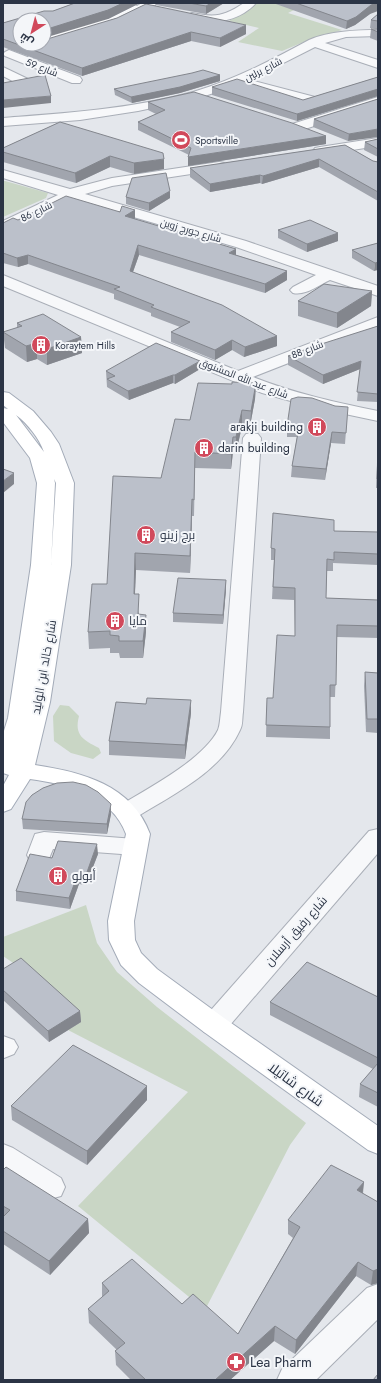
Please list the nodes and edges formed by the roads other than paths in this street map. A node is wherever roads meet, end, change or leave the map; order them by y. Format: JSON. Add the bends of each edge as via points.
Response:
{"nodes":[{"id":1,"x":251,"y":3,"type":"edge"},
{"id":2,"x":145,"y":4,"type":"edge"},
{"id":3,"x":162,"y":10,"type":"edge"},
{"id":4,"x":183,"y":15,"type":"edge"},
{"id":5,"x":367,"y":24,"type":"dead end"},
{"id":6,"x":378,"y":32,"type":"edge"},
{"id":7,"x":346,"y":34,"type":"junction"},
{"id":8,"x":52,"y":41,"type":"edge"},
{"id":9,"x":313,"y":43,"type":"junction"},
{"id":10,"x":4,"y":52,"type":"edge"},
{"id":11,"x":378,"y":64,"type":"edge"},
{"id":12,"x":3,"y":71,"type":"edge"},
{"id":13,"x":76,"y":80,"type":"edge"},
{"id":14,"x":240,"y":80,"type":"junction"},
{"id":15,"x":24,"y":82,"type":"edge"},
{"id":16,"x":195,"y":96,"type":"junction"},
{"id":17,"x":311,"y":100,"type":"edge"},
{"id":18,"x":378,"y":100,"type":"edge"},
{"id":19,"x":214,"y":102,"type":"edge"},
{"id":20,"x":3,"y":122,"type":"edge"},
{"id":21,"x":284,"y":123,"type":"edge"},
{"id":22,"x":297,"y":127,"type":"junction"},
{"id":23,"x":378,"y":142,"type":"edge"},
{"id":24,"x":348,"y":147,"type":"junction"},
{"id":25,"x":311,"y":153,"type":"edge"},
{"id":26,"x":366,"y":158,"type":"edge"},
{"id":27,"x":235,"y":164,"type":"edge"},
{"id":28,"x":3,"y":174,"type":"edge"},
{"id":29,"x":70,"y":194,"type":"junction"},
{"id":30,"x":3,"y":227,"type":"edge"},
{"id":31,"x":324,"y":277,"type":"junction"},
{"id":32,"x":3,"y":280,"type":"edge"},
{"id":33,"x":298,"y":290,"type":"dead end"},
{"id":34,"x":378,"y":291,"type":"edge"},
{"id":35,"x":328,"y":292,"type":"edge"},
{"id":36,"x":357,"y":298,"type":"edge"},
{"id":37,"x":378,"y":299,"type":"edge"},
{"id":38,"x":378,"y":322,"type":"edge"},
{"id":39,"x":237,"y":377,"type":"junction"},
{"id":40,"x":3,"y":397,"type":"edge"},
{"id":41,"x":3,"y":413,"type":"edge"},
{"id":42,"x":378,"y":416,"type":"edge"},
{"id":43,"x":252,"y":438,"type":"dead end"},
{"id":44,"x":9,"y":766,"type":"edge"},
{"id":45,"x":3,"y":804,"type":"edge"},
{"id":46,"x":127,"y":812,"type":"junction"},
{"id":47,"x":378,"y":837,"type":"edge"},
{"id":48,"x":135,"y":847,"type":"junction"},
{"id":49,"x":39,"y":855,"type":"edge"},
{"id":50,"x":214,"y":1025,"type":"junction"},
{"id":51,"x":378,"y":1142,"type":"edge"},
{"id":52,"x":3,"y":1156,"type":"edge"},
{"id":53,"x":50,"y":1187,"type":"dead end"},
{"id":54,"x":378,"y":1298,"type":"edge"},
{"id":55,"x":294,"y":1380,"type":"edge"}],
"edges":[{"from":1,"to":4,"type":"street","via":[[232,16],[220,20]]},
{"from":2,"to":3,"type":"street"},
{"from":2,"to":8,"type":"street","via":[[96,28]]},
{"from":5,"to":7,"type":"street"},
{"from":6,"to":7,"type":"street","name":"شارع برلين"},
{"from":7,"to":9,"type":"street","name":"شارع برلين"},
{"from":9,"to":11,"type":"street"},
{"from":9,"to":14,"type":"street","name":"شارع برلين"},
{"from":10,"to":13,"type":"street","name":"شارع 59"},
{"from":12,"to":15,"type":"street"},
{"from":14,"to":16,"type":"street","name":"شارع برلين"},
{"from":14,"to":17,"type":"street"},
{"from":16,"to":19,"type":"street"},
{"from":16,"to":20,"type":"street","name":"شارع برلين","via":[[80,116]]},
{"from":18,"to":22,"type":"street"},
{"from":21,"to":22,"type":"street"},
{"from":22,"to":24,"type":"street"},
{"from":23,"to":24,"type":"street"},
{"from":24,"to":25,"type":"street"},
{"from":24,"to":26,"type":"street"},
{"from":27,"to":29,"type":"street","name":"شارع 86","via":[[112,182]]},
{"from":28,"to":29,"type":"street","name":"شارع جورج زوين"},
{"from":29,"to":30,"type":"street","name":"شارع 86"},
{"from":29,"to":31,"type":"street","name":"شارع جورج زوين","via":[[241,244]]},
{"from":31,"to":33,"type":"street"},
{"from":31,"to":34,"type":"street","name":"شارع جورج زوين"},
{"from":31,"to":35,"type":"street","via":[[322,288]]},
{"from":32,"to":39,"type":"street","name":"شارع عبد الله المشنوق"},
{"from":36,"to":37,"type":"street"},
{"from":38,"to":39,"type":"street","name":"شارع 88"},
{"from":39,"to":42,"type":"street","name":"شارع عبد الله المشنوق","via":[[289,396]]},
{"from":40,"to":44,"type":"main road","name":"شارع خالد ابن الوليد","via":[[27,415],[50,444],[65,483],[61,565],[39,702]]},
{"from":41,"to":44,"type":"main road","name":"شارع خالد ابن الوليد","via":[[39,458],[46,483],[41,565]]},
{"from":43,"to":46,"type":"street","via":[[229,729],[223,740],[201,763]]},
{"from":44,"to":45,"type":"main road","name":"شارع خالد ابن الوليد","via":[[14,788]]},
{"from":44,"to":46,"type":"main road","name":"شارع شاتيلا","via":[[76,782],[113,799]]},
{"from":46,"to":48,"type":"main road","name":"شارع شاتيلا","via":[[136,824],[138,834]]},
{"from":47,"to":50,"type":"street","name":"شارع رفيق أرسلان"},
{"from":48,"to":49,"type":"street","via":[[44,840]]},
{"from":48,"to":50,"type":"main road","name":"شارع شاتيلا","via":[[121,922],[122,940],[130,958],[148,976]]},
{"from":50,"to":51,"type":"main road","name":"شارع شاتيلا"},
{"from":52,"to":53,"type":"street"},
{"from":54,"to":55,"type":"street"}]}
